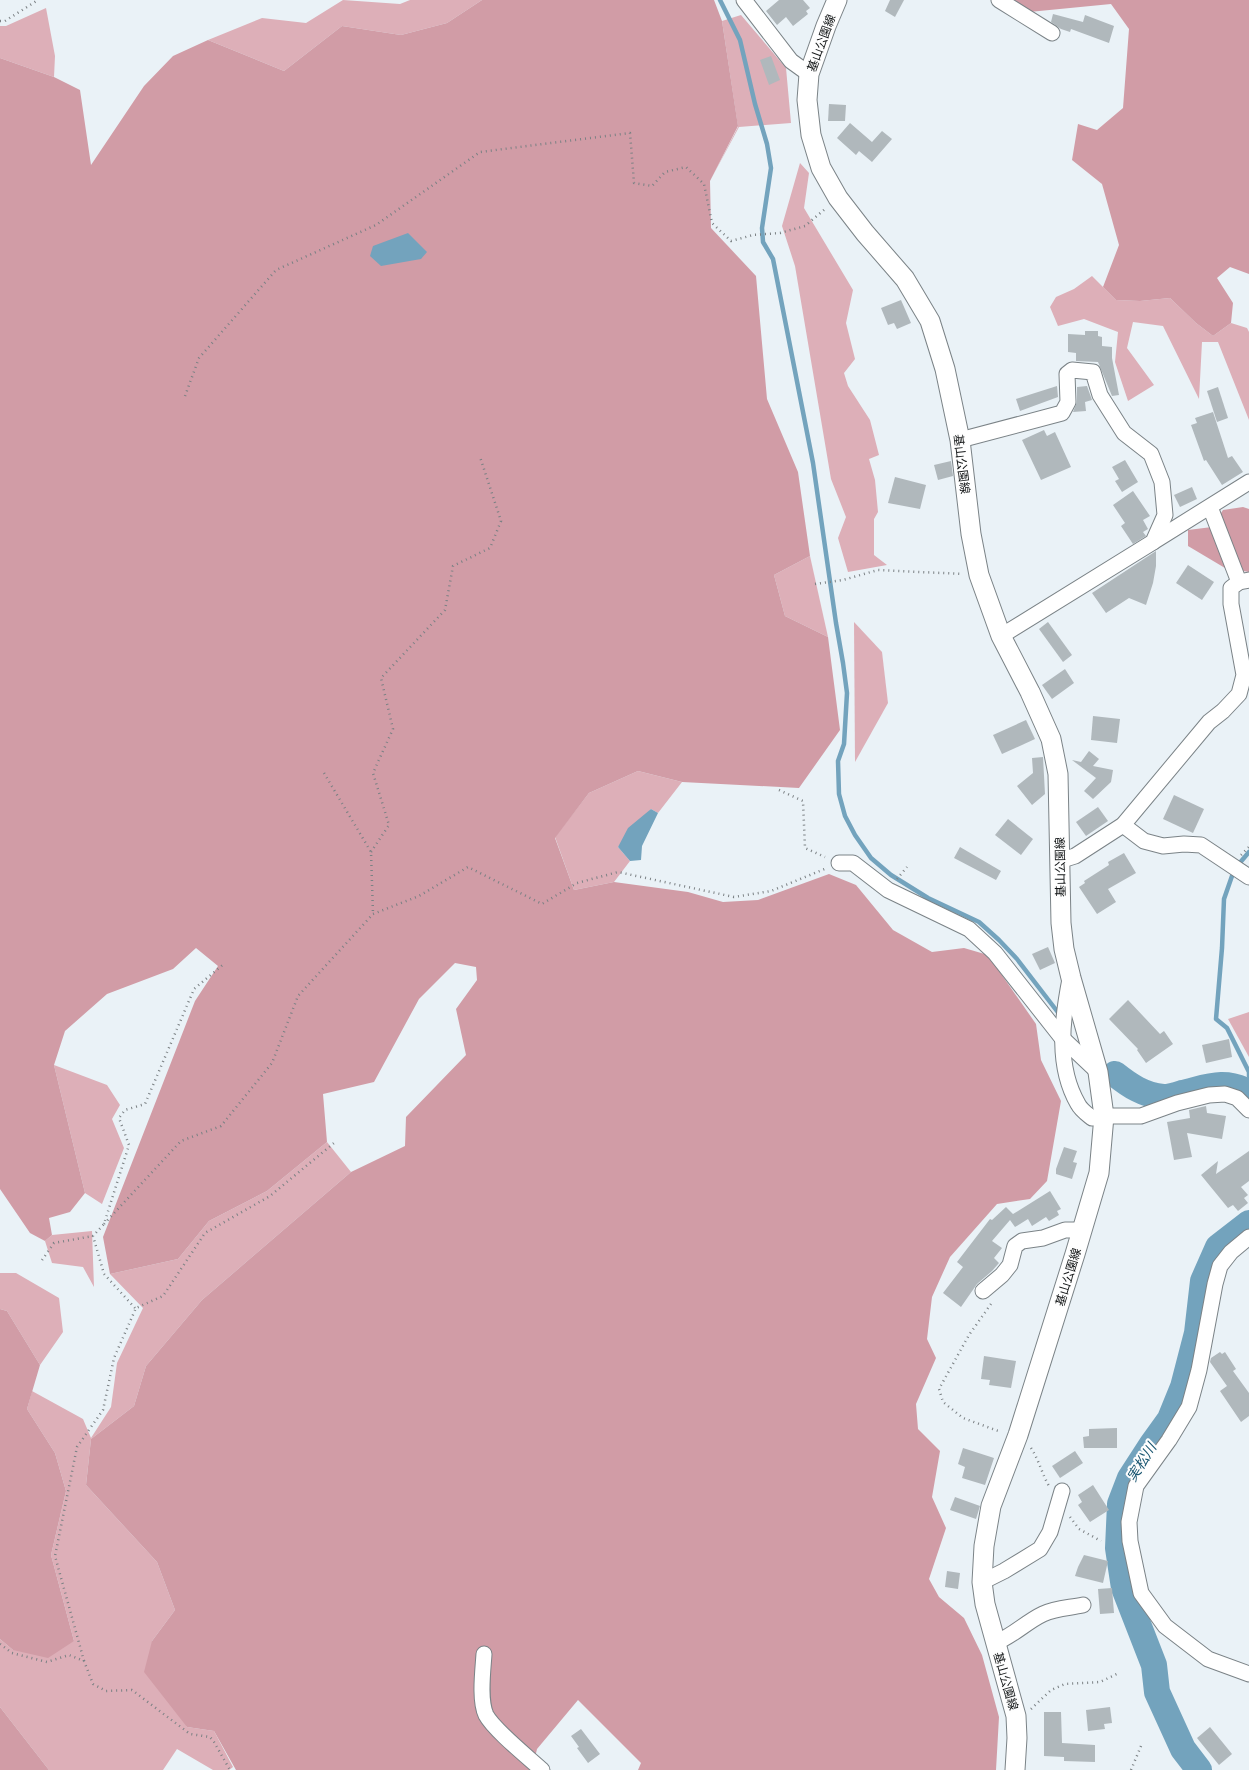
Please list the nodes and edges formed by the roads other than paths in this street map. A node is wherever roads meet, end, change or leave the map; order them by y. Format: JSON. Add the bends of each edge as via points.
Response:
{"nodes":[{"id":1,"x":744,"y":0,"type":"edge"},
{"id":2,"x":838,"y":0,"type":"edge"},
{"id":3,"x":999,"y":0,"type":"edge"},
{"id":4,"x":1052,"y":33,"type":"dead end"},
{"id":5,"x":809,"y":74,"type":"junction"},
{"id":6,"x":960,"y":440,"type":"junction"},
{"id":7,"x":1249,"y":482,"type":"edge"},
{"id":8,"x":1210,"y":507,"type":"junction"},
{"id":9,"x":1153,"y":542,"type":"junction"},
{"id":10,"x":1244,"y":581,"type":"edge"},
{"id":11,"x":1001,"y":636,"type":"junction"},
{"id":12,"x":1244,"y":648,"type":"edge"},
{"id":13,"x":1247,"y":676,"type":"edge"},
{"id":14,"x":1123,"y":825,"type":"junction"},
{"id":15,"x":1059,"y":861,"type":"junction"},
{"id":16,"x":839,"y":863,"type":"road end"},
{"id":17,"x":1249,"y":877,"type":"edge"},
{"id":18,"x":1071,"y":978,"type":"junction"},
{"id":19,"x":1062,"y":1038,"type":"junction"},
{"id":20,"x":1098,"y":1072,"type":"junction"},
{"id":21,"x":1249,"y":1110,"type":"edge"},
{"id":22,"x":1104,"y":1116,"type":"junction"},
{"id":23,"x":1082,"y":1230,"type":"junction"},
{"id":24,"x":1249,"y":1237,"type":"edge"},
{"id":25,"x":989,"y":1294,"type":"road end"},
{"id":26,"x":1060,"y":1496,"type":"road end"},
{"id":27,"x":982,"y":1582,"type":"junction"},
{"id":28,"x":1083,"y":1605,"type":"dead end"},
{"id":29,"x":995,"y":1643,"type":"junction"},
{"id":30,"x":484,"y":1654,"type":"dead end"},
{"id":31,"x":1249,"y":1674,"type":"edge"},
{"id":32,"x":542,"y":1770,"type":"edge"},
{"id":33,"x":1015,"y":1770,"type":"edge"}],
"edges":[{"from":1,"to":5,"type":"street","via":[[791,61]]},
{"from":2,"to":5,"type":"main road","name":"基山公園線"},
{"from":3,"to":4,"type":"street"},
{"from":5,"to":6,"type":"main road","name":"基山公園線","via":[[806,100],[811,135],[821,168],[838,198],[905,279],[930,321],[946,369]]},
{"from":6,"to":9,"type":"street","via":[[1062,413],[1068,402],[1067,374],[1072,370],[1093,372],[1100,395],[1124,432],[1151,454],[1162,482],[1164,515]]},
{"from":6,"to":11,"type":"main road","name":"基山公園線","via":[[979,575]]},
{"from":7,"to":8,"type":"street"},
{"from":8,"to":9,"type":"street"},
{"from":8,"to":10,"type":"street"},
{"from":9,"to":11,"type":"street"},
{"from":10,"to":12,"type":"street","via":[[1231,588],[1231,604]]},
{"from":11,"to":15,"type":"main road","name":"基山公園線","via":[[1051,739],[1058,774]]},
{"from":12,"to":13,"type":"street"},
{"from":13,"to":14,"type":"street","via":[[1239,694],[1209,722]]},
{"from":14,"to":15,"type":"street","via":[[1075,856]]},
{"from":14,"to":17,"type":"street","via":[[1144,841],[1163,846],[1201,845]]},
{"from":15,"to":18,"type":"main road","name":"基山公園線","via":[[1061,924]]},
{"from":16,"to":19,"type":"street","via":[[853,863],[888,890],[970,929],[995,952]]},
{"from":18,"to":19,"type":"street"},
{"from":18,"to":20,"type":"main road","name":"基山公園線"},
{"from":19,"to":20,"type":"street"},
{"from":19,"to":22,"type":"street","via":[[1066,1075],[1078,1106],[1092,1118]]},
{"from":20,"to":22,"type":"main road","name":"基山公園線"},
{"from":21,"to":22,"type":"street","via":[[1237,1098],[1225,1094],[1178,1103],[1141,1116]]},
{"from":22,"to":23,"type":"main road","name":"基山公園線","via":[[1099,1173]]},
{"from":23,"to":25,"type":"street","via":[[1065,1230],[1022,1241],[1015,1246],[1010,1265]]},
{"from":23,"to":27,"type":"main road","name":"基山公園線","via":[[1018,1435],[991,1506]]},
{"from":24,"to":31,"type":"street","via":[[1220,1266],[1189,1407],[1136,1486],[1129,1522],[1141,1593],[1165,1626],[1208,1659]]},
{"from":26,"to":27,"type":"street","via":[[1050,1532],[1040,1549]]},
{"from":27,"to":29,"type":"main road","name":"基山公園線"},
{"from":28,"to":29,"type":"street","via":[[1052,1610]]},
{"from":29,"to":33,"type":"main road","name":"基山公園線","via":[[1016,1716]]},
{"from":30,"to":32,"type":"street","via":[[481,1690],[486,1715]]}]}
